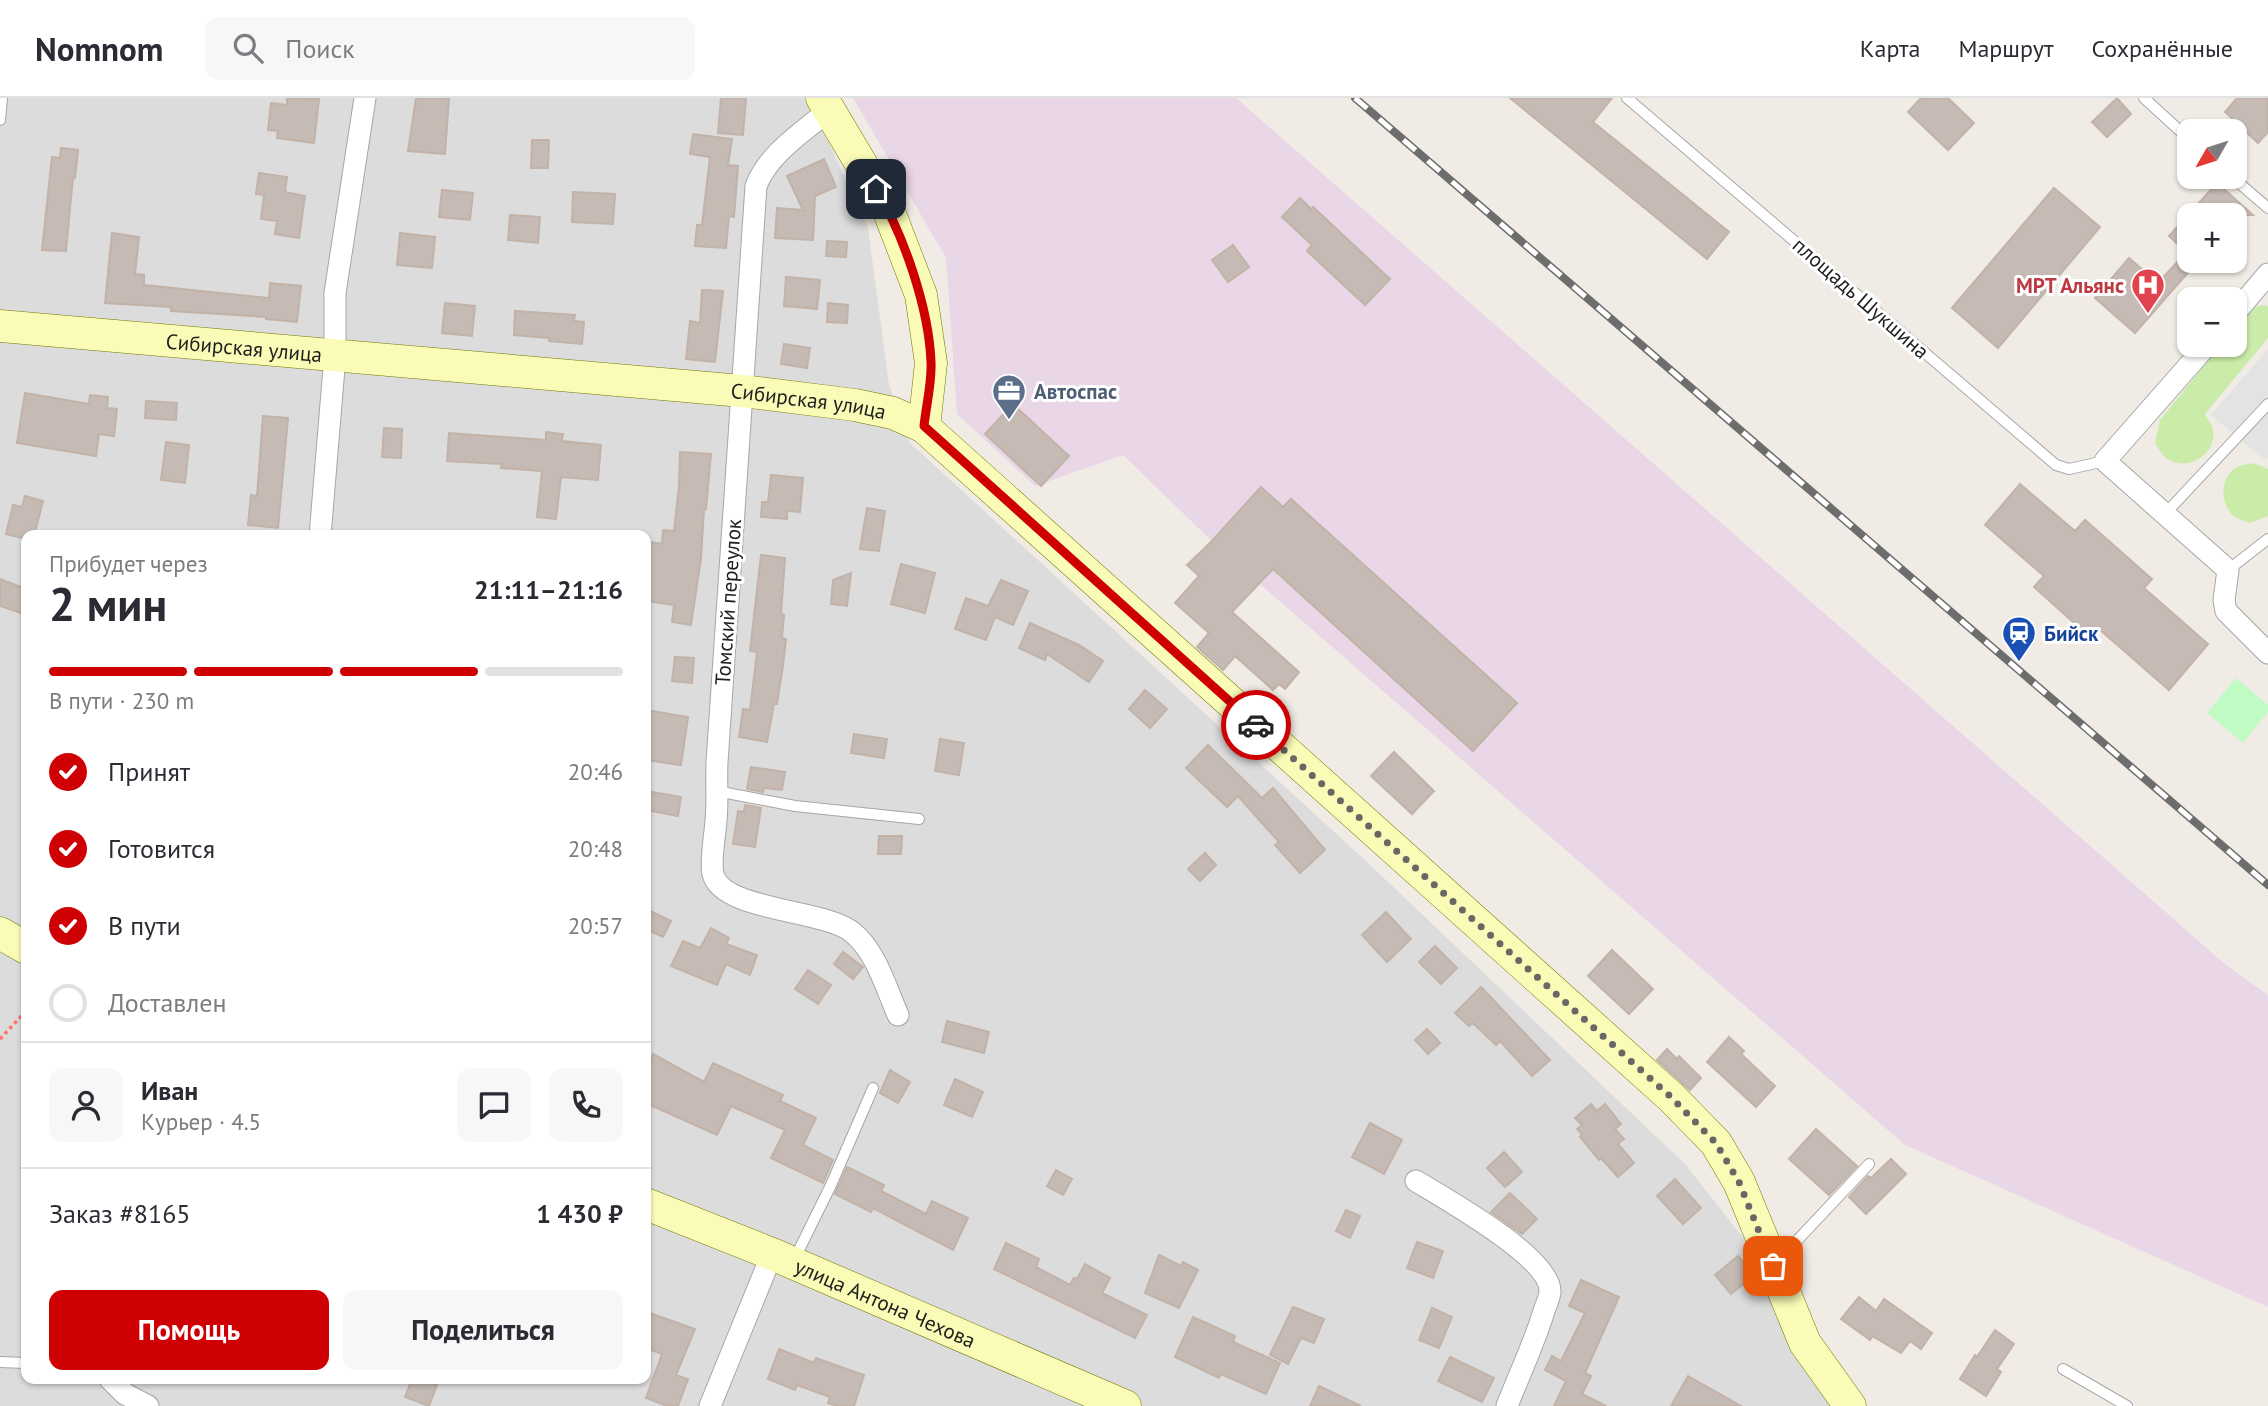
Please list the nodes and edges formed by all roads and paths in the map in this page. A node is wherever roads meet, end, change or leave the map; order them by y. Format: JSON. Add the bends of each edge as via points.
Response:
{"nodes":[{"id":1,"x":2,"y":98,"type":"edge"},
{"id":2,"x":365,"y":98,"type":"edge"},
{"id":3,"x":1627,"y":98,"type":"edge"},
{"id":4,"x":2144,"y":98,"type":"edge"},
{"id":5,"x":825,"y":104,"type":"edge"},
{"id":6,"x":0,"y":120,"type":"edge"},
{"id":7,"x":2177,"y":128,"type":"edge"},
{"id":8,"x":2246,"y":189,"type":"edge"},
{"id":9,"x":2268,"y":208,"type":"edge"},
{"id":10,"x":2266,"y":282,"type":"edge"},
{"id":11,"x":2247,"y":301,"type":"edge"},
{"id":12,"x":0,"y":326,"type":"edge"},
{"id":13,"x":335,"y":356,"type":"junction"},
{"id":14,"x":2196,"y":357,"type":"edge"},
{"id":15,"x":742,"y":391,"type":"junction"},
{"id":16,"x":2268,"y":404,"type":"edge"},
{"id":17,"x":924,"y":426,"type":"junction"},
{"id":18,"x":2105,"y":461,"type":"junction"},
{"id":19,"x":2165,"y":514,"type":"junction"},
{"id":20,"x":320,"y":530,"type":"edge"},
{"id":21,"x":2268,"y":539,"type":"edge"},
{"id":22,"x":2228,"y":570,"type":"junction"},
{"id":23,"x":2268,"y":653,"type":"edge"},
{"id":24,"x":716,"y":790,"type":"junction"},
{"id":25,"x":919,"y":819,"type":"dead end"},
{"id":26,"x":0,"y":933,"type":"edge"},
{"id":27,"x":21,"y":945,"type":"edge"},
{"id":28,"x":898,"y":1015,"type":"dead end"},
{"id":29,"x":21,"y":1016,"type":"edge"},
{"id":30,"x":0,"y":1039,"type":"edge"},
{"id":31,"x":873,"y":1088,"type":"dead end"},
{"id":32,"x":1869,"y":1164,"type":"dead end"},
{"id":33,"x":1416,"y":1181,"type":"dead end"},
{"id":34,"x":651,"y":1206,"type":"edge"},
{"id":35,"x":783,"y":1258,"type":"junction"},
{"id":36,"x":1773,"y":1266,"type":"junction"},
{"id":37,"x":0,"y":1362,"type":"edge"},
{"id":38,"x":21,"y":1363,"type":"edge"},
{"id":39,"x":2063,"y":1369,"type":"dead end"},
{"id":40,"x":115,"y":1384,"type":"edge"},
{"id":41,"x":148,"y":1406,"type":"edge"},
{"id":42,"x":710,"y":1406,"type":"edge"},
{"id":43,"x":1125,"y":1406,"type":"edge"},
{"id":44,"x":1507,"y":1406,"type":"edge"},
{"id":45,"x":1850,"y":1406,"type":"edge"},
{"id":46,"x":2127,"y":1406,"type":"edge"}],
"edges":[{"from":1,"to":6,"type":"lane"},
{"from":2,"to":13,"type":"street","via":[[335,293]]},
{"from":3,"to":18,"type":"lane","name":"площадь Шукшина","via":[[2056,464],[2069,469]]},
{"from":4,"to":7,"type":"lane"},
{"from":5,"to":15,"type":"street","name":"Томский переулок","via":[[762,170],[757,186]]},
{"from":5,"to":17,"type":"street","via":[[888,209],[921,295],[931,363]]},
{"from":8,"to":9,"type":"lane"},
{"from":10,"to":11,"type":"street"},
{"from":12,"to":13,"type":"street","name":"Сибирская улица"},
{"from":13,"to":15,"type":"street","name":"Сибирская улица"},
{"from":13,"to":20,"type":"street"},
{"from":14,"to":18,"type":"street"},
{"from":15,"to":17,"type":"street","name":"Сибирская улица","via":[[855,405]]},
{"from":15,"to":24,"type":"street","name":"Томский переулок"},
{"from":16,"to":19,"type":"lane"},
{"from":17,"to":36,"type":"street","name":"Сибирская улица","via":[[1671,1097],[1716,1143],[1739,1182]]},
{"from":18,"to":19,"type":"street"},
{"from":19,"to":22,"type":"street"},
{"from":21,"to":22,"type":"lane"},
{"from":22,"to":23,"type":"street","via":[[2226,611]]},
{"from":24,"to":25,"type":"lane","via":[[794,806]]},
{"from":24,"to":28,"type":"street","name":"Томский переулок","via":[[712,872],[719,885],[735,896],[851,932],[871,956]]},
{"from":26,"to":27,"type":"street"},
{"from":29,"to":30,"type":"path"},
{"from":31,"to":35,"type":"lane","via":[[831,1185]]},
{"from":32,"to":36,"type":"lane"},
{"from":33,"to":44,"type":"street","via":[[1503,1235],[1547,1281],[1550,1291],[1539,1327]]},
{"from":34,"to":35,"type":"street","name":"улица Антона Чехова"},
{"from":35,"to":42,"type":"street"},
{"from":35,"to":43,"type":"street","name":"улица Антона Чехова"},
{"from":36,"to":45,"type":"street","name":"Сибирская улица","via":[[1805,1343]]},
{"from":37,"to":38,"type":"lane"},
{"from":39,"to":46,"type":"lane"},
{"from":40,"to":41,"type":"street"}]}
